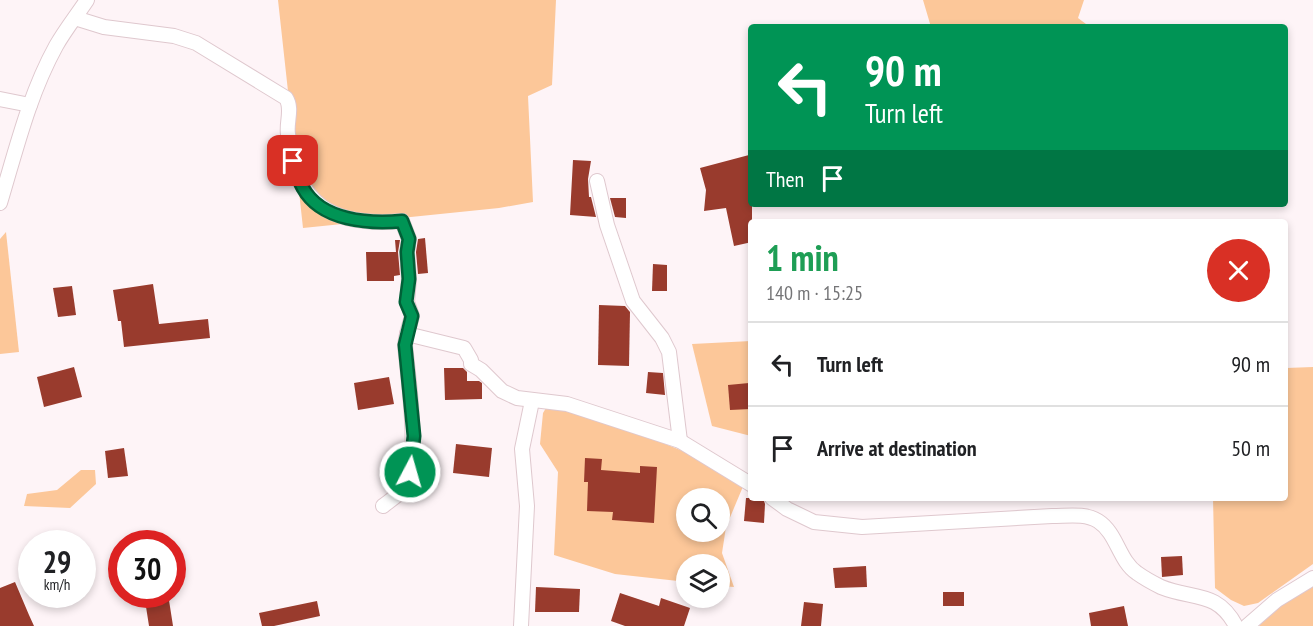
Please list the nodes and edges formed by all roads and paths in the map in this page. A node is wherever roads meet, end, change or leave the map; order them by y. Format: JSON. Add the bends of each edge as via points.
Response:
{"nodes":[{"id":1,"x":87,"y":0,"type":"edge"},
{"id":2,"x":75,"y":18,"type":"junction"},
{"id":3,"x":0,"y":99,"type":"edge"},
{"id":4,"x":30,"y":105,"type":"junction"},
{"id":5,"x":597,"y":181,"type":"dead end"},
{"id":6,"x":0,"y":200,"type":"edge"},
{"id":7,"x":407,"y":333,"type":"junction"},
{"id":8,"x":532,"y":401,"type":"junction"},
{"id":9,"x":680,"y":441,"type":"junction"},
{"id":10,"x":748,"y":482,"type":"edge"},
{"id":11,"x":776,"y":501,"type":"edge"},
{"id":12,"x":383,"y":506,"type":"dead end"},
{"id":13,"x":1313,"y":578,"type":"edge"},
{"id":14,"x":521,"y":626,"type":"edge"},
{"id":15,"x":1236,"y":626,"type":"edge"},
{"id":16,"x":1247,"y":626,"type":"edge"}],
"edges":[{"from":1,"to":2,"type":"street"},
{"from":2,"to":4,"type":"street","via":[[56,46]]},
{"from":2,"to":7,"type":"street","via":[[196,43],[286,98],[290,105],[288,134],[293,161],[303,188],[315,202],[351,219],[376,223],[402,221],[405,226],[410,266],[406,302],[412,316]]},
{"from":3,"to":4,"type":"street"},
{"from":4,"to":6,"type":"street"},
{"from":5,"to":9,"type":"street","via":[[607,225],[633,301],[669,352]]},
{"from":7,"to":8,"type":"street","via":[[464,348],[471,364],[502,391]]},
{"from":7,"to":12,"type":"street","via":[[414,436],[410,472],[404,488]]},
{"from":8,"to":9,"type":"street","via":[[567,404]]},
{"from":8,"to":14,"type":"street","via":[[522,449],[526,506]]},
{"from":9,"to":10,"type":"street"},
{"from":11,"to":15,"type":"street","via":[[814,522],[862,527],[1082,516],[1107,527],[1134,571],[1162,587],[1212,600],[1230,614]]},
{"from":13,"to":16,"type":"street","via":[[1277,600]]}]}
